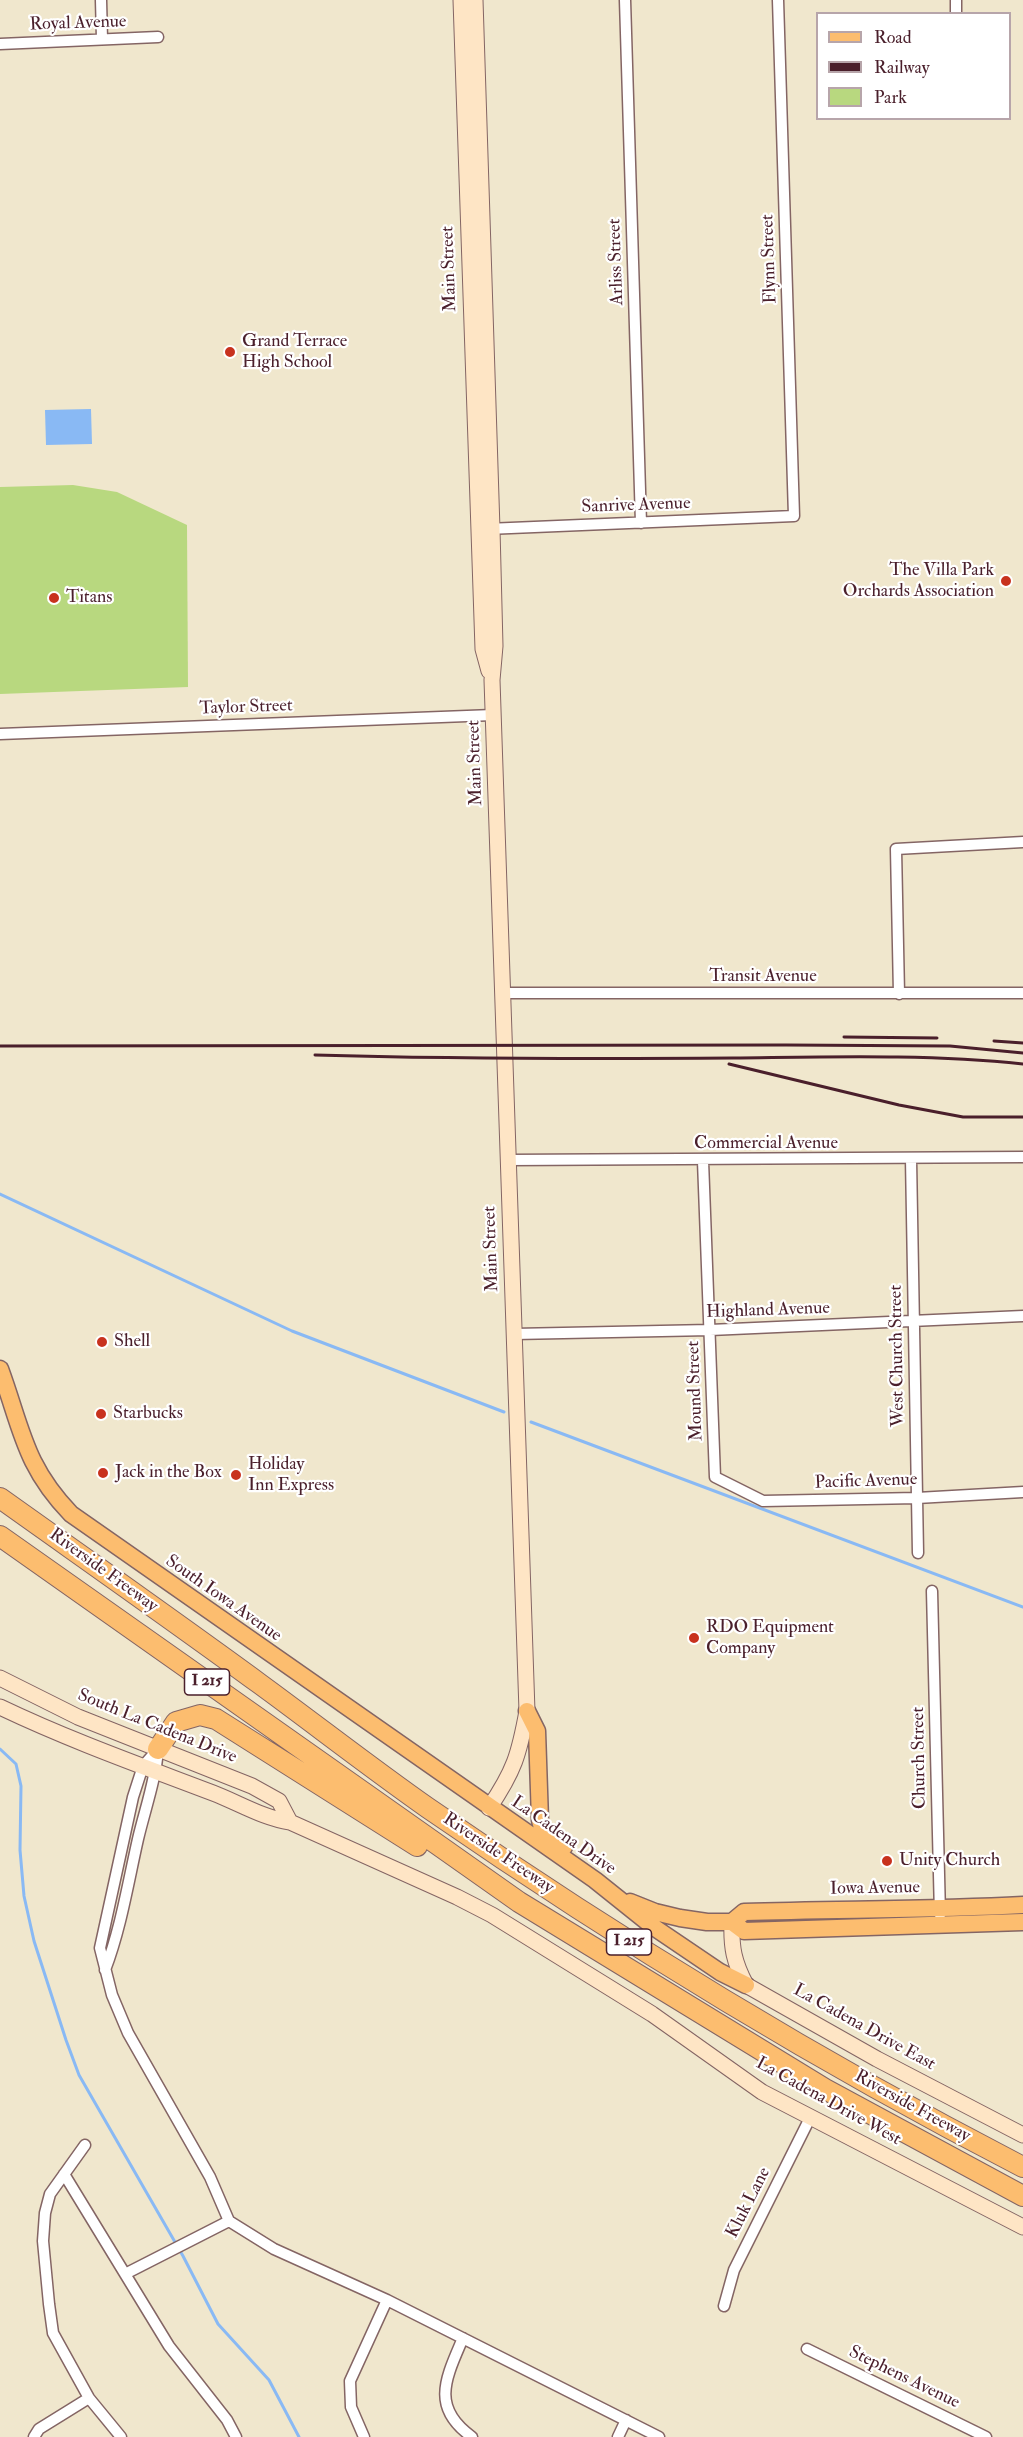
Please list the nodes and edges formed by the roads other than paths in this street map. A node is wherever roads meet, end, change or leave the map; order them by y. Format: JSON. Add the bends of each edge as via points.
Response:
{"nodes":[{"id":1,"x":101,"y":0,"type":"edge"},
{"id":2,"x":461,"y":0,"type":"edge"},
{"id":3,"x":475,"y":0,"type":"edge"},
{"id":4,"x":625,"y":0,"type":"edge"},
{"id":5,"x":778,"y":0,"type":"edge"},
{"id":6,"x":158,"y":38,"type":"dead end"},
{"id":7,"x":102,"y":39,"type":"junction"},
{"id":8,"x":0,"y":44,"type":"edge"},
{"id":9,"x":794,"y":516,"type":"joint"},
{"id":10,"x":641,"y":523,"type":"junction"},
{"id":11,"x":485,"y":529,"type":"junction"},
{"id":12,"x":493,"y":715,"type":"junction"},
{"id":13,"x":0,"y":734,"type":"edge"},
{"id":14,"x":1023,"y":842,"type":"edge"},
{"id":15,"x":503,"y":993,"type":"junction"},
{"id":16,"x":1023,"y":993,"type":"edge"},
{"id":17,"x":899,"y":994,"type":"junction"},
{"id":18,"x":1023,"y":1157,"type":"edge"},
{"id":19,"x":911,"y":1159,"type":"junction"},
{"id":20,"x":509,"y":1160,"type":"junction"},
{"id":21,"x":703,"y":1161,"type":"junction"},
{"id":22,"x":1023,"y":1316,"type":"edge"},
{"id":23,"x":914,"y":1321,"type":"junction"},
{"id":24,"x":710,"y":1330,"type":"junction"},
{"id":25,"x":514,"y":1334,"type":"junction"},
{"id":26,"x":0,"y":1369,"type":"edge"},
{"id":27,"x":716,"y":1477,"type":"joint"},
{"id":28,"x":1023,"y":1492,"type":"edge"},
{"id":29,"x":0,"y":1498,"type":"edge"},
{"id":30,"x":917,"y":1498,"type":"junction"},
{"id":31,"x":0,"y":1536,"type":"edge"},
{"id":32,"x":918,"y":1553,"type":"dead end"},
{"id":33,"x":932,"y":1591,"type":"dead end"},
{"id":34,"x":0,"y":1678,"type":"edge"},
{"id":35,"x":0,"y":1707,"type":"edge"},
{"id":36,"x":527,"y":1711,"type":"junction"},
{"id":37,"x":158,"y":1749,"type":"junction"},
{"id":38,"x":149,"y":1768,"type":"junction"},
{"id":39,"x":489,"y":1808,"type":"junction"},
{"id":40,"x":290,"y":1822,"type":"junction"},
{"id":41,"x":595,"y":1880,"type":"junction"},
{"id":42,"x":615,"y":1896,"type":"junction"},
{"id":43,"x":519,"y":1902,"type":"junction"},
{"id":44,"x":1023,"y":1905,"type":"edge"},
{"id":45,"x":940,"y":1908,"type":"junction"},
{"id":46,"x":732,"y":1922,"type":"junction"},
{"id":47,"x":1023,"y":1922,"type":"edge"},
{"id":48,"x":939,"y":1925,"type":"junction"},
{"id":49,"x":746,"y":1985,"type":"junction"},
{"id":50,"x":810,"y":2118,"type":"junction"},
{"id":51,"x":1023,"y":2135,"type":"edge"},
{"id":52,"x":85,"y":2145,"type":"dead end"},
{"id":53,"x":1023,"y":2167,"type":"edge"},
{"id":54,"x":64,"y":2174,"type":"junction"},
{"id":55,"x":1023,"y":2196,"type":"edge"},
{"id":56,"x":229,"y":2221,"type":"junction"},
{"id":57,"x":1023,"y":2227,"type":"edge"},
{"id":58,"x":125,"y":2274,"type":"junction"},
{"id":59,"x":387,"y":2300,"type":"junction"},
{"id":60,"x":724,"y":2306,"type":"dead end"},
{"id":61,"x":463,"y":2338,"type":"junction"},
{"id":62,"x":807,"y":2349,"type":"dead end"},
{"id":63,"x":88,"y":2398,"type":"junction"},
{"id":64,"x":626,"y":2420,"type":"junction"},
{"id":65,"x":34,"y":2437,"type":"edge"},
{"id":66,"x":121,"y":2437,"type":"edge"},
{"id":67,"x":236,"y":2437,"type":"edge"},
{"id":68,"x":364,"y":2437,"type":"edge"},
{"id":69,"x":472,"y":2437,"type":"edge"},
{"id":70,"x":618,"y":2437,"type":"edge"},
{"id":71,"x":659,"y":2437,"type":"edge"},
{"id":72,"x":986,"y":2437,"type":"edge"}],
"edges":[{"from":1,"to":7,"type":"street"},
{"from":2,"to":11,"type":"street","name":"Main Street"},
{"from":3,"to":11,"type":"street","name":"Main Street"},
{"from":4,"to":10,"type":"street","name":"Arliss Street"},
{"from":5,"to":9,"type":"street","name":"Flynn Street"},
{"from":6,"to":7,"type":"street","name":"Royal Avenue"},
{"from":7,"to":8,"type":"street","name":"Royal Avenue"},
{"from":9,"to":10,"type":"street","name":"Sanrive Avenue"},
{"from":10,"to":11,"type":"street","name":"Sanrive Avenue"},
{"from":11,"to":12,"type":"street","name":"Main Street","via":[[495,646]]},
{"from":12,"to":13,"type":"street","name":"Taylor Street"},
{"from":12,"to":15,"type":"street","name":"Main Street"},
{"from":14,"to":17,"type":"street","via":[[896,849]]},
{"from":15,"to":17,"type":"street","name":"Transit Avenue"},
{"from":15,"to":20,"type":"street","name":"Main Street"},
{"from":16,"to":17,"type":"street","name":"Transit Avenue"},
{"from":18,"to":19,"type":"street","name":"Commercial Avenue"},
{"from":19,"to":21,"type":"street","name":"Commercial Avenue"},
{"from":19,"to":23,"type":"street","name":"West Church Street"},
{"from":20,"to":21,"type":"street","name":"Commercial Avenue"},
{"from":20,"to":25,"type":"street","name":"Main Street"},
{"from":21,"to":24,"type":"street","name":"Mound Street"},
{"from":22,"to":23,"type":"street","name":"Highland Avenue"},
{"from":23,"to":24,"type":"street","name":"Highland Avenue"},
{"from":23,"to":30,"type":"street","name":"West Church Street"},
{"from":24,"to":25,"type":"street","name":"Highland Avenue"},
{"from":24,"to":27,"type":"street","name":"Mound Street"},
{"from":25,"to":36,"type":"street","name":"Main Street"},
{"from":26,"to":39,"type":"main road","name":"South Iowa Avenue","via":[[39,1477],[71,1514]]},
{"from":27,"to":30,"type":"street","name":"Pacific Avenue","via":[[763,1502]]},
{"from":28,"to":30,"type":"street","name":"Pacific Avenue"},
{"from":29,"to":53,"type":"highway","name":"Riverside Freeway","number":"I 215","via":[[427,1807],[626,1940],[929,2119]]},
{"from":30,"to":32,"type":"street","name":"West Church Street"},
{"from":31,"to":43,"type":"highway","name":"Riverside Freeway","number":"I 215"},
{"from":33,"to":45,"type":"street","name":"Church Street"},
{"from":34,"to":37,"type":"street","name":"South La Cadena Drive","via":[[78,1717]]},
{"from":35,"to":38,"type":"street"},
{"from":36,"to":39,"type":"street","name":"Main Street","via":[[516,1763]]},
{"from":36,"to":41,"type":"main road","via":[[537,1731],[542,1828],[582,1860]]},
{"from":37,"to":38,"type":"street"},
{"from":37,"to":40,"type":"street","name":"South La Cadena Drive","via":[[252,1786],[279,1801]]},
{"from":37,"to":43,"type":"highway","via":[[176,1722],[200,1715],[216,1719],[489,1891]]},
{"from":38,"to":40,"type":"street","via":[[271,1820]]},
{"from":38,"to":56,"type":"street","via":[[133,1797],[100,1948],[112,1995],[128,2033],[210,2177]]},
{"from":39,"to":41,"type":"main road","name":"La Cadena Drive"},
{"from":40,"to":50,"type":"street","name":"La Cadena Drive West","via":[[457,1897],[652,2014],[762,2092]]},
{"from":41,"to":42,"type":"main road","name":"La Cadena Drive"},
{"from":42,"to":46,"type":"main road","name":"Iowa Avenue","via":[[680,1918]]},
{"from":42,"to":49,"type":"main road","name":"La Cadena Drive","via":[[664,1935]]},
{"from":43,"to":55,"type":"highway","name":"Riverside Freeway","number":"I 215","via":[[825,2089]]},
{"from":44,"to":45,"type":"main road","name":"Iowa Avenue"},
{"from":45,"to":46,"type":"main road","name":"Iowa Avenue","via":[[744,1912]]},
{"from":45,"to":48,"type":"street","name":"Church Street"},
{"from":46,"to":48,"type":"main road","name":"Iowa Avenue","via":[[744,1931]]},
{"from":46,"to":49,"type":"street","via":[[735,1964]]},
{"from":47,"to":48,"type":"main road","name":"Iowa Avenue"},
{"from":49,"to":51,"type":"street","name":"La Cadena Drive East"},
{"from":50,"to":57,"type":"street","name":"La Cadena Drive West"},
{"from":50,"to":60,"type":"street","name":"Kluk Lane","via":[[734,2270]]},
{"from":52,"to":54,"type":"street"},
{"from":54,"to":58,"type":"street"},
{"from":54,"to":63,"type":"street","via":[[50,2194],[45,2213],[43,2241],[49,2304],[53,2333]]},
{"from":56,"to":58,"type":"street"},
{"from":56,"to":59,"type":"street","via":[[274,2249]]},
{"from":58,"to":67,"type":"street","via":[[169,2346]]},
{"from":59,"to":61,"type":"street"},
{"from":59,"to":68,"type":"street","via":[[350,2381],[351,2407]]},
{"from":61,"to":64,"type":"street"},
{"from":61,"to":69,"type":"street","via":[[444,2392],[454,2422]]},
{"from":62,"to":72,"type":"street","name":"Stephens Avenue"},
{"from":63,"to":65,"type":"street","via":[[39,2429]]},
{"from":63,"to":66,"type":"street"},
{"from":64,"to":70,"type":"street"},
{"from":64,"to":71,"type":"street"}]}
